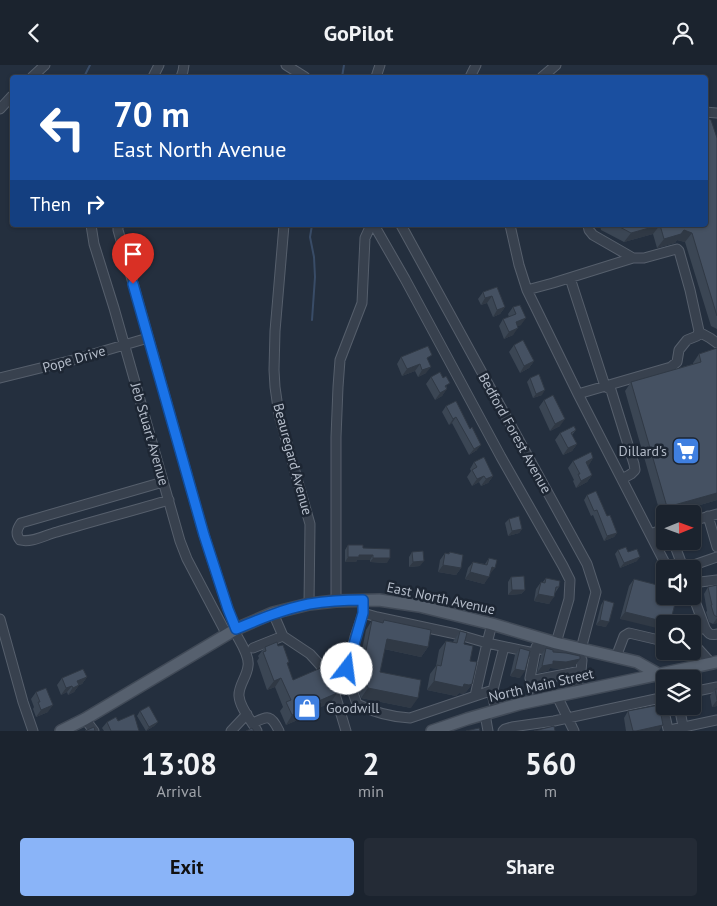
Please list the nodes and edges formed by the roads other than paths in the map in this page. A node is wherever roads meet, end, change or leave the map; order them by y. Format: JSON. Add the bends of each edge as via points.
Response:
{"nodes":[{"id":1,"x":45,"y":65,"type":"edge"},
{"id":2,"x":286,"y":65,"type":"edge"},
{"id":3,"x":556,"y":65,"type":"edge"},
{"id":4,"x":34,"y":75,"type":"edge"},
{"id":5,"x":303,"y":75,"type":"edge"},
{"id":6,"x":544,"y":75,"type":"edge"},
{"id":7,"x":10,"y":98,"type":"edge"},
{"id":8,"x":0,"y":109,"type":"edge"},
{"id":9,"x":91,"y":227,"type":"edge"},
{"id":10,"x":118,"y":227,"type":"edge"},
{"id":11,"x":284,"y":227,"type":"edge"},
{"id":12,"x":371,"y":227,"type":"edge"},
{"id":13,"x":373,"y":227,"type":"edge"},
{"id":14,"x":402,"y":227,"type":"edge"},
{"id":15,"x":510,"y":227,"type":"edge"},
{"id":16,"x":588,"y":227,"type":"edge"},
{"id":17,"x":633,"y":258,"type":"junction"},
{"id":18,"x":570,"y":278,"type":"junction"},
{"id":19,"x":527,"y":290,"type":"junction"},
{"id":20,"x":699,"y":333,"type":"junction"},
{"id":21,"x":148,"y":337,"type":"junction"},
{"id":22,"x":717,"y":343,"type":"edge"},
{"id":23,"x":124,"y":345,"type":"junction"},
{"id":24,"x":0,"y":378,"type":"edge"},
{"id":25,"x":605,"y":387,"type":"junction"},
{"id":26,"x":578,"y":394,"type":"junction"},
{"id":27,"x":622,"y":479,"type":"junction"},
{"id":28,"x":163,"y":482,"type":"junction"},
{"id":29,"x":169,"y":500,"type":"junction"},
{"id":30,"x":712,"y":515,"type":"edge"},
{"id":31,"x":656,"y":532,"type":"edge"},
{"id":32,"x":650,"y":534,"type":"junction"},
{"id":33,"x":717,"y":547,"type":"edge"},
{"id":34,"x":676,"y":550,"type":"edge"},
{"id":35,"x":717,"y":557,"type":"edge"},
{"id":36,"x":663,"y":560,"type":"edge"},
{"id":37,"x":717,"y":580,"type":"edge"},
{"id":38,"x":701,"y":582,"type":"edge"},
{"id":39,"x":363,"y":600,"type":"junction"},
{"id":40,"x":336,"y":601,"type":"junction"},
{"id":41,"x":309,"y":604,"type":"junction"},
{"id":42,"x":696,"y":605,"type":"edge"},
{"id":43,"x":273,"y":613,"type":"junction"},
{"id":44,"x":363,"y":613,"type":"junction"},
{"id":45,"x":0,"y":619,"type":"edge"},
{"id":46,"x":492,"y":624,"type":"junction"},
{"id":47,"x":704,"y":628,"type":"junction"},
{"id":48,"x":701,"y":629,"type":"edge"},
{"id":49,"x":232,"y":631,"type":"junction"},
{"id":50,"x":444,"y":631,"type":"junction"},
{"id":51,"x":717,"y":634,"type":"edge"},
{"id":52,"x":282,"y":636,"type":"junction"},
{"id":53,"x":476,"y":639,"type":"junction"},
{"id":54,"x":656,"y":640,"type":"edge"},
{"id":55,"x":487,"y":643,"type":"junction"},
{"id":56,"x":556,"y":643,"type":"junction"},
{"id":57,"x":537,"y":646,"type":"junction"},
{"id":58,"x":504,"y":647,"type":"junction"},
{"id":59,"x":253,"y":648,"type":"dead end"},
{"id":60,"x":578,"y":651,"type":"junction"},
{"id":61,"x":701,"y":651,"type":"edge"},
{"id":62,"x":616,"y":657,"type":"junction"},
{"id":63,"x":714,"y":663,"type":"edge"},
{"id":64,"x":690,"y":670,"type":"edge"},
{"id":65,"x":576,"y":673,"type":"junction"},
{"id":66,"x":656,"y":673,"type":"edge"},
{"id":67,"x":656,"y":676,"type":"edge"},
{"id":68,"x":535,"y":680,"type":"junction"},
{"id":69,"x":717,"y":687,"type":"edge"},
{"id":70,"x":706,"y":689,"type":"junction"},
{"id":71,"x":493,"y":690,"type":"junction"},
{"id":72,"x":701,"y":690,"type":"edge"},
{"id":73,"x":580,"y":691,"type":"junction"},
{"id":74,"x":717,"y":692,"type":"edge"},
{"id":75,"x":475,"y":696,"type":"junction"},
{"id":76,"x":557,"y":696,"type":"junction"},
{"id":77,"x":656,"y":699,"type":"edge"},
{"id":78,"x":540,"y":700,"type":"junction"},
{"id":79,"x":490,"y":712,"type":"junction"},
{"id":80,"x":247,"y":714,"type":"junction"},
{"id":81,"x":666,"y":715,"type":"edge"},
{"id":82,"x":681,"y":715,"type":"edge"},
{"id":83,"x":568,"y":718,"type":"junction"},
{"id":84,"x":85,"y":719,"type":"junction"},
{"id":85,"x":717,"y":720,"type":"edge"},
{"id":86,"x":554,"y":721,"type":"junction"},
{"id":87,"x":255,"y":727,"type":"edge"},
{"id":88,"x":445,"y":729,"type":"edge"},
{"id":89,"x":684,"y":729,"type":"edge"},
{"id":90,"x":33,"y":731,"type":"edge"},
{"id":91,"x":60,"y":731,"type":"edge"},
{"id":92,"x":94,"y":731,"type":"edge"},
{"id":93,"x":231,"y":731,"type":"edge"},
{"id":94,"x":279,"y":731,"type":"edge"},
{"id":95,"x":346,"y":731,"type":"edge"},
{"id":96,"x":432,"y":731,"type":"edge"},
{"id":97,"x":488,"y":731,"type":"edge"},
{"id":98,"x":503,"y":731,"type":"edge"},
{"id":99,"x":558,"y":731,"type":"edge"},
{"id":100,"x":574,"y":731,"type":"edge"}],
"edges":[{"from":1,"to":4,"type":"street"},
{"from":2,"to":5,"type":"street"},
{"from":3,"to":6,"type":"street"},
{"from":7,"to":8,"type":"street"},
{"from":9,"to":23,"type":"street","name":"Jeb Stuart Avenue"},
{"from":10,"to":21,"type":"street","name":"Jeb Stuart Avenue"},
{"from":11,"to":41,"type":"street","name":"Beauregard Avenue","via":[[275,331],[275,387],[279,415],[310,524]]},
{"from":12,"to":40,"type":"street","name":"Beauregard Avenue","via":[[365,238],[362,303],[340,360]]},
{"from":13,"to":56,"type":"street","name":"Bedford Forest Avenue","via":[[570,580],[569,599]]},
{"from":14,"to":60,"type":"street","name":"Bedford Forest Avenue","via":[[587,565],[596,592]]},
{"from":15,"to":19,"type":"street"},
{"from":16,"to":17,"type":"street","via":[[593,235]]},
{"from":17,"to":18,"type":"street"},
{"from":17,"to":20,"type":"street","via":[[679,251]]},
{"from":18,"to":19,"type":"street"},
{"from":18,"to":25,"type":"street"},
{"from":19,"to":26,"type":"street"},
{"from":20,"to":22,"type":"street"},
{"from":20,"to":25,"type":"street","via":[[686,340],[679,350],[677,362],[671,367]]},
{"from":21,"to":23,"type":"street","name":"Pope Drive"},
{"from":21,"to":49,"type":"street","name":"Jeb Stuart Avenue"},
{"from":23,"to":24,"type":"street","name":"Pope Drive"},
{"from":23,"to":28,"type":"street","name":"Jeb Stuart Avenue"},
{"from":25,"to":26,"type":"street"},
{"from":25,"to":27,"type":"street","via":[[611,390],[634,463],[635,470]]},
{"from":26,"to":27,"type":"street"},
{"from":27,"to":32,"type":"street"},
{"from":28,"to":29,"type":"street","name":"Jeb Stuart Avenue"},
{"from":28,"to":29,"type":"street","via":[[22,523],[17,528],[17,537],[24,541],[32,540]]},
{"from":29,"to":49,"type":"street","name":"Jeb Stuart Avenue","via":[[187,559]]},
{"from":30,"to":33,"type":"street"},
{"from":31,"to":32,"type":"street"},
{"from":32,"to":36,"type":"street"},
{"from":34,"to":35,"type":"street","via":[[685,567]]},
{"from":37,"to":38,"type":"street"},
{"from":39,"to":40,"type":"main road","name":"East North Avenue"},
{"from":39,"to":44,"type":"street"},
{"from":39,"to":46,"type":"main road","name":"East North Avenue","via":[[419,606]]},
{"from":40,"to":41,"type":"main road","name":"East North Avenue"},
{"from":41,"to":43,"type":"main road","name":"East North Avenue"},
{"from":42,"to":47,"type":"street"},
{"from":43,"to":49,"type":"main road","name":"East North Avenue"},
{"from":43,"to":52,"type":"street"},
{"from":44,"to":50,"type":"street"},
{"from":44,"to":75,"type":"street","via":[[346,673],[357,704],[366,709],[410,718]]},
{"from":45,"to":90,"type":"street"},
{"from":46,"to":55,"type":"street"},
{"from":46,"to":57,"type":"main road","name":"East North Avenue"},
{"from":47,"to":48,"type":"street"},
{"from":47,"to":51,"type":"street","via":[[707,633]]},
{"from":49,"to":80,"type":"street","via":[[248,658],[239,690],[241,705]]},
{"from":49,"to":84,"type":"main road","name":"East North Avenue"},
{"from":50,"to":53,"type":"street"},
{"from":50,"to":53,"type":"street","via":[[468,642]]},
{"from":52,"to":59,"type":"street"},
{"from":52,"to":95,"type":"street","via":[[310,654],[320,665],[335,694]]},
{"from":53,"to":55,"type":"street"},
{"from":54,"to":62,"type":"street","via":[[629,633],[624,636]]},
{"from":55,"to":58,"type":"street"},
{"from":55,"to":75,"type":"street"},
{"from":56,"to":57,"type":"main road","name":"East North Avenue"},
{"from":56,"to":60,"type":"main road","name":"East North Avenue"},
{"from":57,"to":58,"type":"street"},
{"from":57,"to":60,"type":"street"},
{"from":57,"to":68,"type":"street","via":[[530,678]]},
{"from":58,"to":71,"type":"street"},
{"from":60,"to":62,"type":"main road","name":"East North Avenue"},
{"from":60,"to":65,"type":"street","name":"Bedford Forest Avenue","via":[[582,659],[581,671]]},
{"from":61,"to":63,"type":"street"},
{"from":62,"to":66,"type":"main road","name":"East North Avenue","via":[[637,662]]},
{"from":63,"to":64,"type":"main road","name":"North Main Street"},
{"from":65,"to":68,"type":"street"},
{"from":65,"to":73,"type":"street"},
{"from":67,"to":73,"type":"main road","name":"North Main Street"},
{"from":68,"to":78,"type":"street"},
{"from":69,"to":70,"type":"street"},
{"from":70,"to":72,"type":"street"},
{"from":70,"to":74,"type":"street"},
{"from":71,"to":75,"type":"street"},
{"from":71,"to":79,"type":"street"},
{"from":73,"to":76,"type":"main road","name":"North Main Street"},
{"from":76,"to":78,"type":"main road","name":"North Main Street"},
{"from":76,"to":83,"type":"street"},
{"from":77,"to":83,"type":"street"},
{"from":78,"to":79,"type":"main road","name":"North Main Street"},
{"from":79,"to":88,"type":"main road","name":"North Main Street"},
{"from":79,"to":97,"type":"street"},
{"from":80,"to":87,"type":"street"},
{"from":80,"to":93,"type":"street"},
{"from":81,"to":89,"type":"street","via":[[668,729]]},
{"from":82,"to":89,"type":"street"},
{"from":83,"to":86,"type":"street"},
{"from":83,"to":100,"type":"street"},
{"from":84,"to":91,"type":"main road","name":"East North Avenue"},
{"from":84,"to":92,"type":"street"},
{"from":85,"to":89,"type":"street"},
{"from":86,"to":98,"type":"street"},
{"from":86,"to":99,"type":"street"},
{"from":87,"to":94,"type":"street","via":[[266,717],[274,721]]},
{"from":88,"to":96,"type":"main road","name":"North Main Street"}]}
